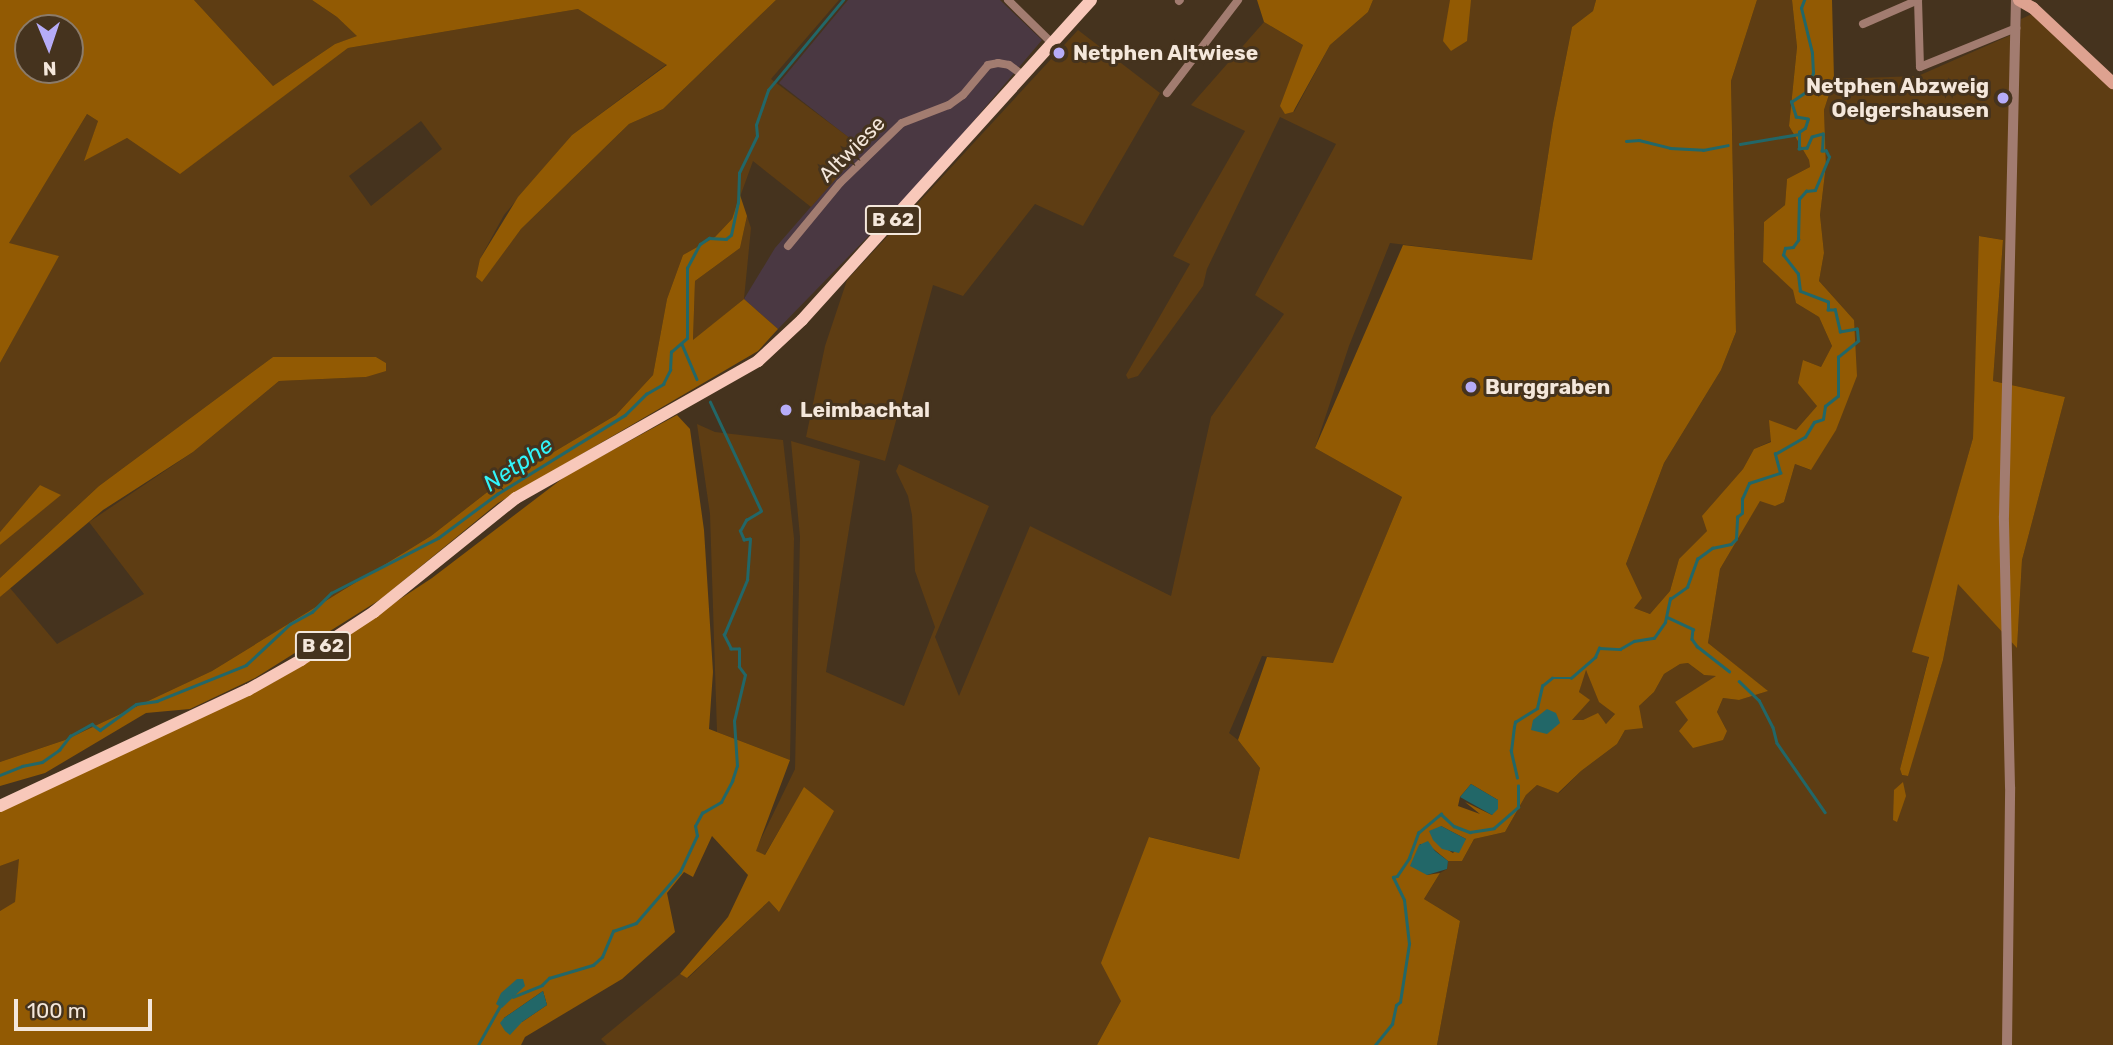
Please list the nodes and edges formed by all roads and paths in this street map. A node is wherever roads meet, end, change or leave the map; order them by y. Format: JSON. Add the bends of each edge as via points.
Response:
{"nodes":[{"id":1,"x":1008,"y":0,"type":"edge"},
{"id":2,"x":1091,"y":0,"type":"edge"},
{"id":3,"x":1238,"y":0,"type":"edge"},
{"id":4,"x":1918,"y":0,"type":"edge"},
{"id":5,"x":2018,"y":0,"type":"edge"},
{"id":6,"x":1863,"y":24,"type":"dead end"},
{"id":7,"x":2016,"y":28,"type":"junction"},
{"id":8,"x":1053,"y":44,"type":"junction"},
{"id":9,"x":1023,"y":75,"type":"junction"},
{"id":10,"x":2113,"y":83,"type":"edge"},
{"id":11,"x":1167,"y":93,"type":"dead end"},
{"id":12,"x":788,"y":246,"type":"dead end"},
{"id":13,"x":0,"y":806,"type":"edge"},
{"id":14,"x":2007,"y":1045,"type":"edge"}],
"edges":[{"from":1,"to":8,"type":"street"},
{"from":2,"to":8,"type":"main road","number":"B 62"},
{"from":3,"to":11,"type":"street"},
{"from":4,"to":6,"type":"street"},
{"from":4,"to":7,"type":"street","via":[[1920,67]]},
{"from":5,"to":7,"type":"street"},
{"from":5,"to":10,"type":"main road"},
{"from":7,"to":14,"type":"street","via":[[2004,516]]},
{"from":8,"to":9,"type":"main road","number":"B 62"},
{"from":9,"to":12,"type":"street","name":"Altwiese","via":[[1009,65],[988,65],[949,105],[902,123],[840,183]]},
{"from":9,"to":13,"type":"main road","number":"B 62","via":[[802,320],[758,361],[516,498],[374,612],[301,660],[248,690]]}]}
